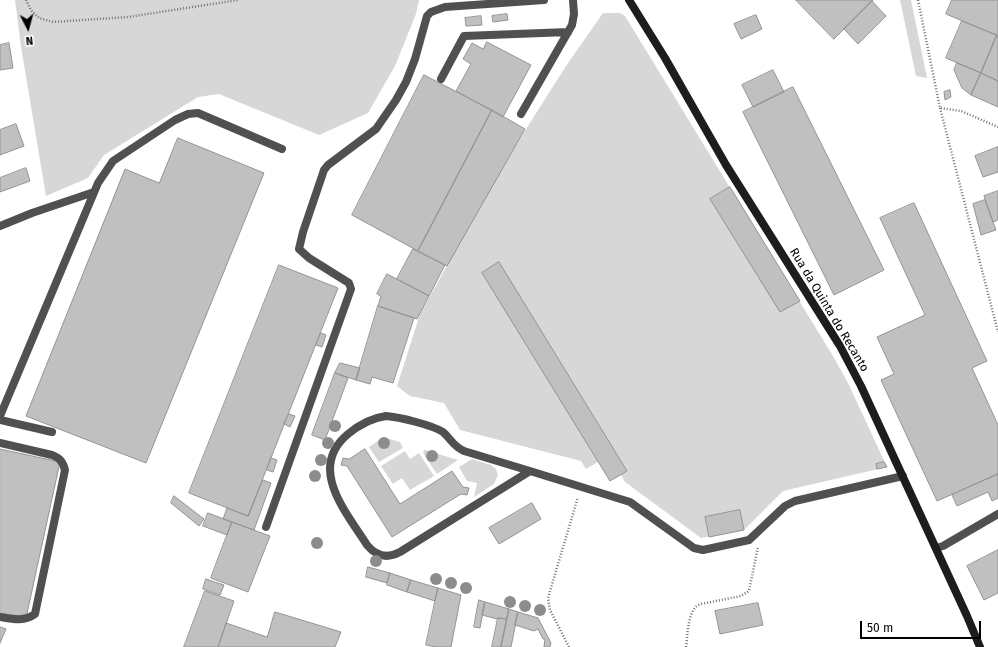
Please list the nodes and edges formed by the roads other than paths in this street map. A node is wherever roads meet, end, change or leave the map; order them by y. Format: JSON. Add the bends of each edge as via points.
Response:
{"nodes":[{"id":1,"x":544,"y":0,"type":"edge"},
{"id":2,"x":573,"y":0,"type":"edge"},
{"id":3,"x":630,"y":0,"type":"edge"},
{"id":4,"x":568,"y":32,"type":"junction"},
{"id":5,"x":441,"y":79,"type":"dead end"},
{"id":6,"x":521,"y":114,"type":"dead end"},
{"id":7,"x":282,"y":149,"type":"dead end"},
{"id":8,"x":94,"y":192,"type":"junction"},
{"id":9,"x":0,"y":226,"type":"edge"},
{"id":10,"x":0,"y":416,"type":"edge"},
{"id":11,"x":0,"y":420,"type":"edge"},
{"id":12,"x":52,"y":432,"type":"dead end"},
{"id":13,"x":0,"y":443,"type":"edge"},
{"id":14,"x":530,"y":471,"type":"junction"},
{"id":15,"x":902,"y":476,"type":"junction"},
{"id":16,"x":998,"y":514,"type":"edge"},
{"id":17,"x":266,"y":527,"type":"dead end"},
{"id":18,"x":936,"y":548,"type":"junction"},
{"id":19,"x":0,"y":617,"type":"edge"},
{"id":20,"x":980,"y":647,"type":"edge"}],
"edges":[{"from":1,"to":17,"type":"lane","via":[[445,7],[430,12],[425,20],[415,59],[396,100],[376,129],[328,164],[324,170],[299,248],[308,258],[349,283],[351,289]]},
{"from":2,"to":4,"type":"lane","via":[[573,20]]},
{"from":3,"to":15,"type":"street","name":"Rua da Quinta do Recanto","via":[[726,165],[840,346]]},
{"from":4,"to":5,"type":"lane","via":[[464,36]]},
{"from":4,"to":6,"type":"lane"},
{"from":7,"to":8,"type":"lane","via":[[198,113],[188,114],[113,161]]},
{"from":8,"to":9,"type":"lane"},
{"from":8,"to":10,"type":"lane"},
{"from":11,"to":12,"type":"lane"},
{"from":13,"to":19,"type":"lane","via":[[52,455],[64,464],[65,470],[35,614],[24,619]]},
{"from":14,"to":14,"type":"lane","via":[[464,451],[436,428],[386,416],[367,421],[342,439],[330,461],[332,486],[337,498],[367,545],[382,556],[400,552]]},
{"from":14,"to":15,"type":"lane","via":[[630,502],[698,550],[749,540],[785,506],[795,501]]},
{"from":15,"to":18,"type":"street","name":"Rua da Quinta do Recanto"},
{"from":16,"to":18,"type":"lane"},
{"from":18,"to":20,"type":"street","name":"Rua da Quinta do Recanto"}]}
